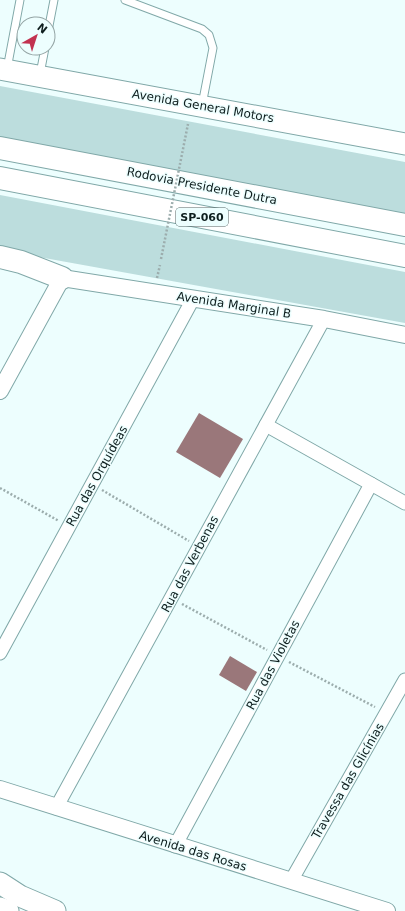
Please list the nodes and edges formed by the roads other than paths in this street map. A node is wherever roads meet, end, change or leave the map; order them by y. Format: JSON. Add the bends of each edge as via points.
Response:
{"nodes":[{"id":1,"x":20,"y":0,"type":"edge"},
{"id":2,"x":54,"y":0,"type":"edge"},
{"id":3,"x":125,"y":0,"type":"edge"},
{"id":4,"x":51,"y":16,"type":"edge"},
{"id":5,"x":44,"y":56,"type":"edge"},
{"id":6,"x":3,"y":70,"type":"edge"},
{"id":7,"x":40,"y":77,"type":"junction"},
{"id":8,"x":202,"y":106,"type":"junction"},
{"id":9,"x":405,"y":144,"type":"edge"},
{"id":10,"x":0,"y":148,"type":"edge"},
{"id":11,"x":0,"y":178,"type":"edge"},
{"id":12,"x":405,"y":225,"type":"edge"},
{"id":13,"x":405,"y":256,"type":"edge"},
{"id":14,"x":0,"y":257,"type":"edge"},
{"id":15,"x":62,"y":278,"type":"junction"},
{"id":16,"x":193,"y":299,"type":"junction"},
{"id":17,"x":324,"y":319,"type":"junction"},
{"id":18,"x":405,"y":335,"type":"edge"},
{"id":19,"x":0,"y":392,"type":"edge"},
{"id":20,"x":266,"y":426,"type":"junction"},
{"id":21,"x":371,"y":484,"type":"junction"},
{"id":22,"x":405,"y":503,"type":"edge"},
{"id":23,"x":0,"y":653,"type":"edge"},
{"id":24,"x":405,"y":680,"type":"edge"},
{"id":25,"x":4,"y":792,"type":"edge"},
{"id":26,"x":56,"y":808,"type":"junction"},
{"id":27,"x":175,"y":846,"type":"junction"},
{"id":28,"x":291,"y":881,"type":"junction"},
{"id":29,"x":0,"y":883,"type":"edge"},
{"id":30,"x":0,"y":908,"type":"edge"},
{"id":31,"x":8,"y":911,"type":"edge"},
{"id":32,"x":55,"y":911,"type":"edge"},
{"id":33,"x":387,"y":911,"type":"edge"}],
"edges":[{"from":1,"to":6,"type":"lane"},
{"from":2,"to":4,"type":"lane"},
{"from":3,"to":8,"type":"lane","via":[[202,29],[209,35],[213,48]]},
{"from":5,"to":7,"type":"lane"},
{"from":6,"to":7,"type":"main road","name":"Avenida General Motors"},
{"from":7,"to":8,"type":"main road","name":"Avenida General Motors"},
{"from":8,"to":9,"type":"main road","name":"Avenida General Motors"},
{"from":10,"to":12,"type":"highway","name":"Rodovia Presidente Dutra","number":"SP-060"},
{"from":11,"to":13,"type":"highway","number":"SP-060"},
{"from":14,"to":15,"type":"highway","via":[[21,262]]},
{"from":15,"to":16,"type":"street","name":"Avenida Marginal B"},
{"from":15,"to":19,"type":"street"},
{"from":16,"to":17,"type":"street","name":"Avenida Marginal B"},
{"from":16,"to":23,"type":"street","name":"Rua das Orquídeas"},
{"from":17,"to":18,"type":"street","name":"Avenida Marginal B"},
{"from":17,"to":20,"type":"street","name":"Rua das Verbenas"},
{"from":20,"to":21,"type":"street"},
{"from":20,"to":26,"type":"street","name":"Rua das Verbenas"},
{"from":21,"to":22,"type":"street"},
{"from":21,"to":27,"type":"street","name":"Rua das Violetas"},
{"from":24,"to":28,"type":"street","name":"Travessa das Glicínias"},
{"from":25,"to":26,"type":"street","name":"Avenida das Rosas"},
{"from":26,"to":27,"type":"street","name":"Avenida das Rosas"},
{"from":27,"to":28,"type":"street","name":"Avenida das Rosas"},
{"from":28,"to":33,"type":"street","name":"Avenida das Rosas"},
{"from":29,"to":32,"type":"main road","via":[[20,896]]},
{"from":30,"to":31,"type":"main road"}]}
